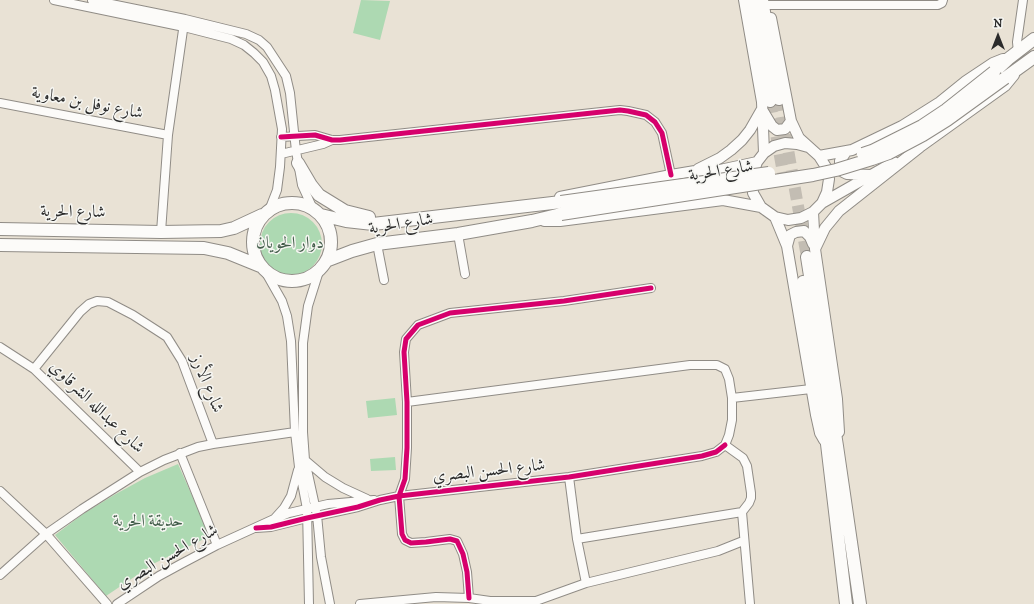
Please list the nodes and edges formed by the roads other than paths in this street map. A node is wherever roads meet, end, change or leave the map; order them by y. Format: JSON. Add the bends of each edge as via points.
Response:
{"nodes":[{"id":1,"x":54,"y":0,"type":"edge"},
{"id":2,"x":92,"y":0,"type":"edge"},
{"id":3,"x":744,"y":0,"type":"edge"},
{"id":4,"x":752,"y":0,"type":"edge"},
{"id":5,"x":943,"y":0,"type":"edge"},
{"id":6,"x":1023,"y":0,"type":"edge"},
{"id":7,"x":766,"y":2,"type":"edge"},
{"id":8,"x":829,"y":2,"type":"edge"},
{"id":9,"x":185,"y":18,"type":"junction"},
{"id":10,"x":184,"y":27,"type":"junction"},
{"id":11,"x":1034,"y":39,"type":"edge"},
{"id":12,"x":1018,"y":52,"type":"junction"},
{"id":13,"x":1008,"y":59,"type":"junction"},
{"id":14,"x":1029,"y":60,"type":"edge"},
{"id":15,"x":0,"y":103,"type":"edge"},
{"id":16,"x":770,"y":103,"type":"junction"},
{"id":17,"x":791,"y":121,"type":"junction"},
{"id":18,"x":168,"y":135,"type":"junction"},
{"id":19,"x":294,"y":136,"type":"junction"},
{"id":20,"x":281,"y":137,"type":"junction"},
{"id":21,"x":332,"y":140,"type":"junction"},
{"id":22,"x":808,"y":147,"type":"junction"},
{"id":23,"x":920,"y":147,"type":"junction"},
{"id":24,"x":296,"y":151,"type":"junction"},
{"id":25,"x":846,"y":152,"type":"junction"},
{"id":26,"x":764,"y":153,"type":"junction"},
{"id":27,"x":281,"y":154,"type":"junction"},
{"id":28,"x":819,"y":156,"type":"junction"},
{"id":29,"x":757,"y":162,"type":"junction"},
{"id":30,"x":298,"y":163,"type":"junction"},
{"id":31,"x":720,"y":170,"type":"junction"},
{"id":32,"x":695,"y":171,"type":"junction"},
{"id":33,"x":671,"y":175,"type":"junction"},
{"id":34,"x":872,"y":175,"type":"junction"},
{"id":35,"x":723,"y":200,"type":"junction"},
{"id":36,"x":822,"y":203,"type":"junction"},
{"id":37,"x":532,"y":206,"type":"junction"},
{"id":38,"x":761,"y":207,"type":"junction"},
{"id":39,"x":266,"y":212,"type":"junction"},
{"id":40,"x":317,"y":212,"type":"junction"},
{"id":41,"x":813,"y":212,"type":"junction"},
{"id":42,"x":775,"y":217,"type":"junction"},
{"id":43,"x":402,"y":221,"type":"junction"},
{"id":44,"x":532,"y":221,"type":"junction"},
{"id":45,"x":0,"y":229,"type":"edge"},
{"id":46,"x":161,"y":232,"type":"junction"},
{"id":47,"x":458,"y":234,"type":"junction"},
{"id":48,"x":377,"y":244,"type":"junction"},
{"id":49,"x":0,"y":245,"type":"edge"},
{"id":50,"x":787,"y":246,"type":"junction"},
{"id":51,"x":807,"y":255,"type":"junction"},
{"id":52,"x":322,"y":266,"type":"junction"},
{"id":53,"x":263,"y":268,"type":"junction"},
{"id":54,"x":465,"y":274,"type":"dead end"},
{"id":55,"x":384,"y":280,"type":"dead end"},
{"id":56,"x":651,"y":288,"type":"dead end"},
{"id":57,"x":167,"y":337,"type":"joint"},
{"id":58,"x":0,"y":347,"type":"edge"},
{"id":59,"x":34,"y":369,"type":"junction"},
{"id":60,"x":811,"y":389,"type":"junction"},
{"id":61,"x":732,"y":398,"type":"junction"},
{"id":62,"x":407,"y":402,"type":"junction"},
{"id":63,"x":295,"y":432,"type":"junction"},
{"id":64,"x":213,"y":444,"type":"junction"},
{"id":65,"x":725,"y":445,"type":"junction"},
{"id":66,"x":832,"y":445,"type":"junction"},
{"id":67,"x":180,"y":453,"type":"junction"},
{"id":68,"x":305,"y":460,"type":"junction"},
{"id":69,"x":299,"y":467,"type":"junction"},
{"id":70,"x":140,"y":472,"type":"junction"},
{"id":71,"x":569,"y":477,"type":"junction"},
{"id":72,"x":0,"y":491,"type":"edge"},
{"id":73,"x":399,"y":496,"type":"junction"},
{"id":74,"x":368,"y":500,"type":"junction"},
{"id":75,"x":380,"y":500,"type":"junction"},
{"id":76,"x":311,"y":512,"type":"junction"},
{"id":77,"x":742,"y":512,"type":"junction"},
{"id":78,"x":274,"y":519,"type":"junction"},
{"id":79,"x":256,"y":528,"type":"junction"},
{"id":80,"x":46,"y":534,"type":"junction"},
{"id":81,"x":577,"y":539,"type":"junction"},
{"id":82,"x":744,"y":541,"type":"junction"},
{"id":83,"x":217,"y":545,"type":"junction"},
{"id":84,"x":0,"y":575,"type":"edge"},
{"id":85,"x":586,"y":583,"type":"junction"},
{"id":86,"x":469,"y":598,"type":"junction"},
{"id":87,"x":536,"y":602,"type":"edge"},
{"id":88,"x":107,"y":604,"type":"edge"},
{"id":89,"x":117,"y":604,"type":"edge"},
{"id":90,"x":309,"y":604,"type":"edge"},
{"id":91,"x":330,"y":604,"type":"edge"},
{"id":92,"x":360,"y":604,"type":"edge"},
{"id":93,"x":750,"y":604,"type":"edge"},
{"id":94,"x":846,"y":604,"type":"edge"},
{"id":95,"x":860,"y":604,"type":"edge"}],
"edges":[{"from":1,"to":10,"type":"street"},
{"from":2,"to":9,"type":"street"},
{"from":3,"to":16,"type":"main road"},
{"from":4,"to":16,"type":"highway"},
{"from":5,"to":8,"type":"street","via":[[938,5]]},
{"from":6,"to":12,"type":"street"},
{"from":7,"to":8,"type":"street"},
{"from":7,"to":16,"type":"highway"},
{"from":7,"to":17,"type":"main road"},
{"from":9,"to":10,"type":"street"},
{"from":9,"to":19,"type":"street","via":[[246,34],[268,47],[286,76]]},
{"from":10,"to":18,"type":"street"},
{"from":10,"to":20,"type":"street","via":[[244,45],[263,62],[275,90]]},
{"from":11,"to":12,"type":"highway","name":"شارع الحرية"},
{"from":12,"to":13,"type":"highway","name":"شارع الحرية"},
{"from":13,"to":25,"type":"main road","via":[[993,63],[902,126]]},
{"from":13,"to":37,"type":"highway","name":"شارع الحرية","bridge":true,"via":[[946,110],[922,126],[872,151],[843,160]]},
{"from":14,"to":23,"type":"main road","via":[[1005,86]]},
{"from":14,"to":44,"type":"highway","name":"شارع الحرية","bridge":true,"via":[[947,120],[872,160],[813,175],[561,214]]},
{"from":15,"to":18,"type":"street","name":"شارع نوفل بن معاوية"},
{"from":16,"to":17,"type":"main road","via":[[772,126],[777,130],[785,129]]},
{"from":16,"to":26,"type":"main road"},
{"from":16,"to":32,"type":"main road","via":[[731,150]]},
{"from":17,"to":22,"type":"main road"},
{"from":18,"to":46,"type":"street"},
{"from":19,"to":20,"type":"street"},
{"from":19,"to":21,"type":"street","via":[[321,136]]},
{"from":19,"to":24,"type":"street"},
{"from":20,"to":27,"type":"street"},
{"from":21,"to":24,"type":"street"},
{"from":21,"to":33,"type":"street","via":[[620,110],[646,115],[655,122],[662,133]]},
{"from":22,"to":26,"type":"main road","via":[[785,143],[774,146]]},
{"from":22,"to":28,"type":"main road"},
{"from":23,"to":34,"type":"main road"},
{"from":23,"to":51,"type":"main road","via":[[839,211]]},
{"from":24,"to":27,"type":"street"},
{"from":24,"to":30,"type":"street"},
{"from":25,"to":28,"type":"main road"},
{"from":25,"to":34,"type":"main road","via":[[840,161],[843,172]]},
{"from":26,"to":29,"type":"main road"},
{"from":27,"to":39,"type":"street","via":[[277,190]]},
{"from":28,"to":36,"type":"main road","via":[[826,167],[829,179]]},
{"from":29,"to":31,"type":"main road"},
{"from":29,"to":38,"type":"main road","via":[[752,185],[753,193]]},
{"from":30,"to":40,"type":"street","via":[[302,185]]},
{"from":30,"to":43,"type":"highway","via":[[319,195],[334,205],[358,215]]},
{"from":31,"to":32,"type":"main road"},
{"from":31,"to":35,"type":"main road","via":[[732,173],[739,182],[736,195]]},
{"from":32,"to":33,"type":"main road"},
{"from":33,"to":37,"type":"main road","via":[[566,196]]},
{"from":34,"to":36,"type":"main road"},
{"from":35,"to":38,"type":"main road"},
{"from":35,"to":44,"type":"main road","via":[[560,221]]},
{"from":36,"to":41,"type":"main road"},
{"from":37,"to":43,"type":"highway","name":"شارع الحرية"},
{"from":38,"to":42,"type":"main road"},
{"from":39,"to":40,"type":"highway","via":[[281,204],[292,202],[303,204]]},
{"from":39,"to":46,"type":"highway","name":"شارع الحرية","via":[[234,228],[221,231]]},
{"from":39,"to":53,"type":"highway","via":[[256,224],[252,235],[255,257]]},
{"from":40,"to":43,"type":"highway","name":"شارع الحرية","via":[[346,221],[373,224]]},
{"from":40,"to":52,"type":"highway","via":[[326,223],[331,242],[330,252]]},
{"from":41,"to":42,"type":"main road","via":[[801,218],[788,220]]},
{"from":41,"to":51,"type":"main road"},
{"from":42,"to":50,"type":"main road"},
{"from":44,"to":47,"type":"highway","name":"شارع الحرية"},
{"from":45,"to":46,"type":"highway","name":"شارع الحرية"},
{"from":47,"to":48,"type":"highway","name":"شارع الحرية"},
{"from":47,"to":54,"type":"street"},
{"from":48,"to":52,"type":"highway","name":"شارع الحرية","via":[[352,251]]},
{"from":48,"to":55,"type":"street"},
{"from":49,"to":53,"type":"highway","name":"شارع الحرية","via":[[204,248],[228,253]]},
{"from":50,"to":51,"type":"main road","via":[[790,235],[804,231],[810,237]]},
{"from":50,"to":60,"type":"main road"},
{"from":51,"to":66,"type":"highway"},
{"from":51,"to":66,"type":"main road","via":[[838,413],[839,430]]},
{"from":52,"to":53,"type":"highway","via":[[306,278],[296,281],[277,278]]},
{"from":52,"to":68,"type":"street","via":[[308,306],[303,343]]},
{"from":53,"to":63,"type":"street","via":[[282,301],[289,327]]},
{"from":56,"to":62,"type":"street","via":[[564,301],[450,313],[418,325],[406,338],[404,352]]},
{"from":57,"to":59,"type":"street","name":"شارع عبدالله الشرقاوي","via":[[121,308],[108,302],[97,301],[80,312]]},
{"from":57,"to":64,"type":"street","name":"شارع الأرز","via":[[182,361]]},
{"from":58,"to":59,"type":"street"},
{"from":59,"to":70,"type":"street","name":"شارع عبدالله الشرقاوي"},
{"from":60,"to":61,"type":"street"},
{"from":60,"to":66,"type":"main road","via":[[820,433]]},
{"from":61,"to":62,"type":"street","via":[[729,379],[724,369],[709,364]]},
{"from":61,"to":65,"type":"street","via":[[730,434]]},
{"from":62,"to":73,"type":"street","via":[[406,470]]},
{"from":63,"to":64,"type":"street"},
{"from":63,"to":69,"type":"street"},
{"from":64,"to":67,"type":"street"},
{"from":65,"to":71,"type":"street","name":"شارع الحسن البصري","via":[[716,452],[702,456]]},
{"from":65,"to":77,"type":"street","via":[[743,458],[747,466],[751,498]]},
{"from":66,"to":94,"type":"highway"},
{"from":66,"to":95,"type":"highway"},
{"from":67,"to":70,"type":"street"},
{"from":67,"to":83,"type":"street"},
{"from":68,"to":74,"type":"street","via":[[325,477]]},
{"from":68,"to":76,"type":"street"},
{"from":69,"to":76,"type":"street"},
{"from":69,"to":78,"type":"street","via":[[291,496]]},
{"from":70,"to":80,"type":"street"},
{"from":71,"to":73,"type":"street","name":"شارع الحسن البصري"},
{"from":71,"to":81,"type":"street"},
{"from":72,"to":80,"type":"street"},
{"from":73,"to":75,"type":"street","name":"شارع الحسن البصري"},
{"from":73,"to":86,"type":"street","via":[[401,528],[405,540],[426,542],[450,539],[460,544],[467,572]]},
{"from":74,"to":75,"type":"street","name":"شارع الحسن البصري"},
{"from":74,"to":76,"type":"street","name":"شارع الحسن البصري"},
{"from":75,"to":76,"type":"street","name":"شارع الحسن البصري","via":[[358,508]]},
{"from":76,"to":78,"type":"street","name":"شارع الحسن البصري","via":[[289,514]]},
{"from":76,"to":79,"type":"street","name":"شارع الحسن البصري","via":[[272,527]]},
{"from":76,"to":90,"type":"street"},
{"from":76,"to":91,"type":"street"},
{"from":77,"to":81,"type":"street"},
{"from":77,"to":82,"type":"street"},
{"from":78,"to":79,"type":"street","name":"شارع الحسن البصري"},
{"from":79,"to":83,"type":"street","name":"شارع الحسن البصري"},
{"from":80,"to":84,"type":"street"},
{"from":80,"to":88,"type":"street"},
{"from":81,"to":85,"type":"street"},
{"from":82,"to":85,"type":"street","via":[[718,551]]},
{"from":82,"to":93,"type":"street"},
{"from":83,"to":89,"type":"street","name":"شارع الحسن البصري","via":[[159,576]]},
{"from":85,"to":87,"type":"street"},
{"from":86,"to":87,"type":"street"},
{"from":86,"to":92,"type":"street","via":[[423,598]]}]}
